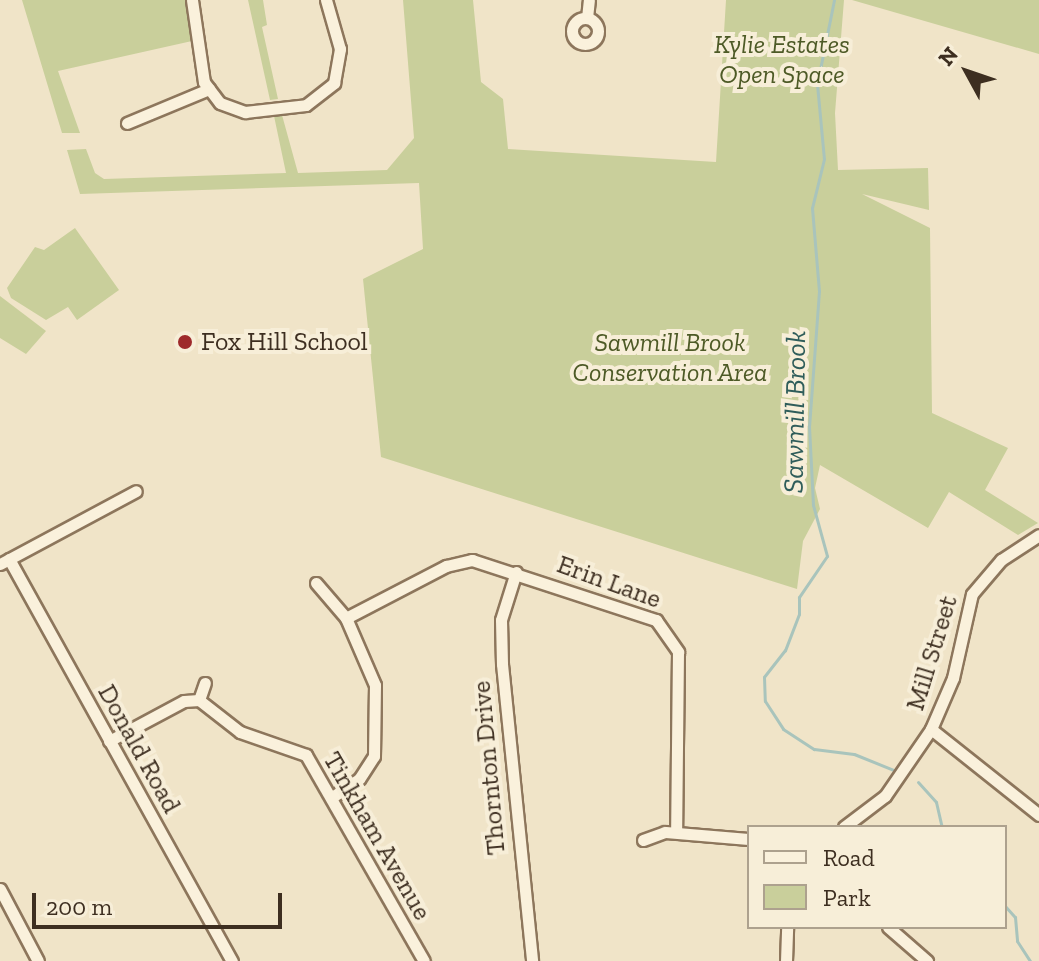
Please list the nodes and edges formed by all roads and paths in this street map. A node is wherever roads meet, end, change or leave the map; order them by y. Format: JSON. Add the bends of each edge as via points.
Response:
{"nodes":[{"id":1,"x":192,"y":0,"type":"edge"},
{"id":2,"x":326,"y":0,"type":"edge"},
{"id":3,"x":589,"y":0,"type":"edge"},
{"id":4,"x":587,"y":18,"type":"dead end"},
{"id":5,"x":209,"y":89,"type":"junction"},
{"id":6,"x":127,"y":123,"type":"dead end"},
{"id":7,"x":136,"y":491,"type":"dead end"},
{"id":8,"x":1039,"y":535,"type":"edge"},
{"id":9,"x":4,"y":561,"type":"edge"},
{"id":10,"x":516,"y":572,"type":"junction"},
{"id":11,"x":316,"y":583,"type":"dead end"},
{"id":12,"x":346,"y":618,"type":"junction"},
{"id":13,"x":205,"y":683,"type":"dead end"},
{"id":14,"x":199,"y":700,"type":"junction"},
{"id":15,"x":931,"y":729,"type":"junction"},
{"id":16,"x":109,"y":741,"type":"junction"},
{"id":17,"x":332,"y":797,"type":"junction"},
{"id":18,"x":1039,"y":815,"type":"edge"},
{"id":19,"x":847,"y":825,"type":"edge"},
{"id":20,"x":676,"y":832,"type":"junction"},
{"id":21,"x":747,"y":839,"type":"edge"},
{"id":22,"x":643,"y":840,"type":"dead end"},
{"id":23,"x":0,"y":889,"type":"edge"},
{"id":24,"x":787,"y":929,"type":"edge"},
{"id":25,"x":890,"y":929,"type":"edge"},
{"id":26,"x":38,"y":961,"type":"edge"},
{"id":27,"x":232,"y":961,"type":"edge"},
{"id":28,"x":424,"y":961,"type":"edge"},
{"id":29,"x":532,"y":961,"type":"edge"},
{"id":30,"x":786,"y":961,"type":"edge"},
{"id":31,"x":927,"y":961,"type":"edge"}],
"edges":[{"from":1,"to":5,"type":"street"},
{"from":2,"to":5,"type":"street","via":[[340,49],[334,83],[320,96],[285,110],[245,112],[231,111]]},
{"from":3,"to":4,"type":"street"},
{"from":5,"to":6,"type":"street"},
{"from":7,"to":9,"type":"street"},
{"from":8,"to":15,"type":"street","name":"Mill Street","via":[[1001,560],[972,594],[953,678]]},
{"from":9,"to":16,"type":"street","name":"Donald Road"},
{"from":10,"to":12,"type":"street","name":"Erin Lane","via":[[461,560]]},
{"from":10,"to":20,"type":"street","name":"Erin Lane","via":[[646,614],[672,636],[678,659]]},
{"from":10,"to":29,"type":"street","name":"Thornton Drive","via":[[501,620],[502,664]]},
{"from":11,"to":12,"type":"street"},
{"from":12,"to":17,"type":"street","via":[[372,671],[378,742],[362,776]]},
{"from":13,"to":14,"type":"street"},
{"from":14,"to":16,"type":"street","via":[[184,701]]},
{"from":14,"to":17,"type":"street","name":"Tinkham Avenue","via":[[240,732],[303,753]]},
{"from":15,"to":18,"type":"street"},
{"from":15,"to":19,"type":"street","name":"Mill Street","via":[[880,802]]},
{"from":16,"to":27,"type":"street","name":"Donald Road"},
{"from":17,"to":28,"type":"street","name":"Tinkham Avenue"},
{"from":20,"to":21,"type":"street"},
{"from":20,"to":22,"type":"street"},
{"from":23,"to":26,"type":"street"},
{"from":24,"to":30,"type":"street"},
{"from":25,"to":31,"type":"street"}]}
